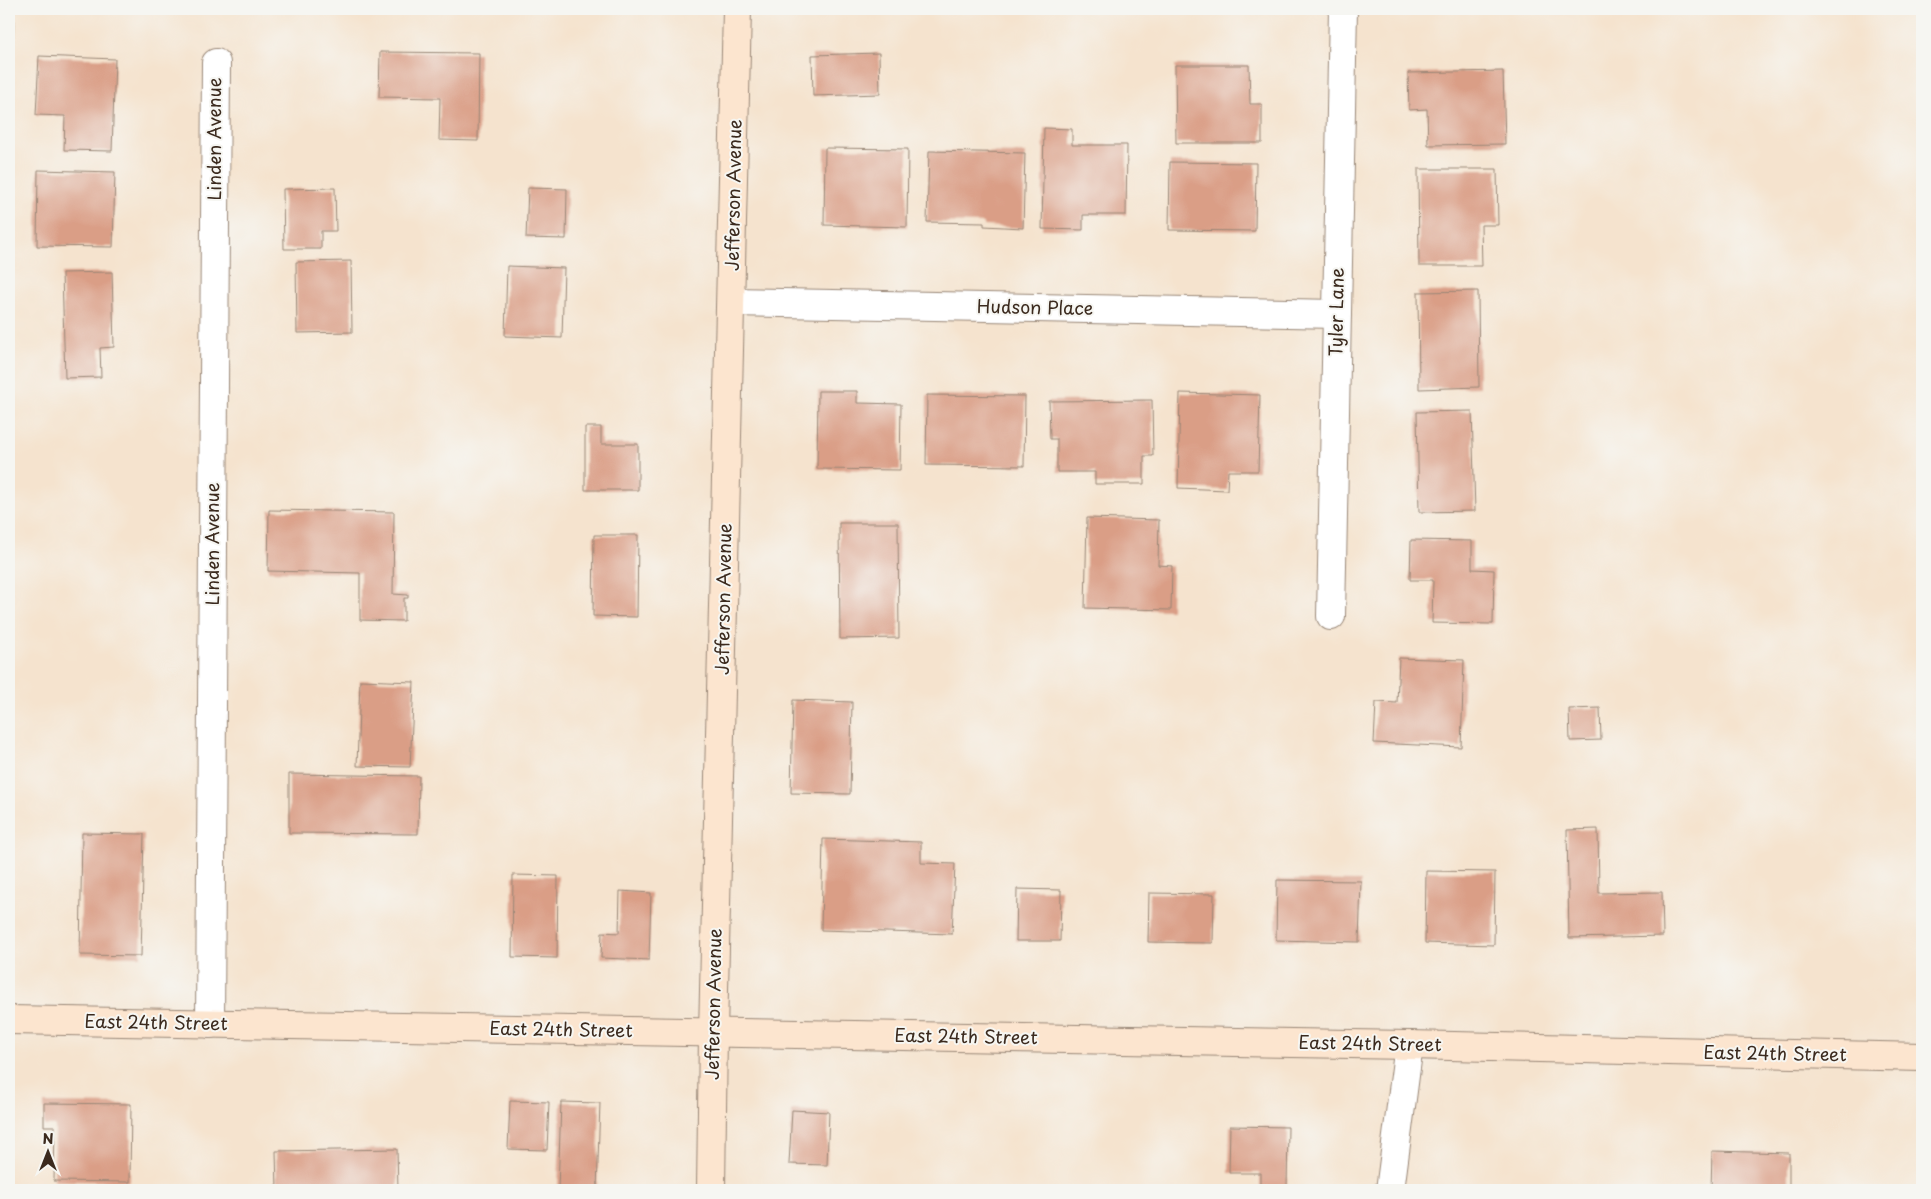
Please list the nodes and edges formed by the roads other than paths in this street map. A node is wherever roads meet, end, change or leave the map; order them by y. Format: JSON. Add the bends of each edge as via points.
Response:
{"nodes":[{"id":1,"x":737,"y":9,"type":"edge"},
{"id":2,"x":1343,"y":9,"type":"edge"},
{"id":3,"x":216,"y":63,"type":"dead end"},
{"id":4,"x":732,"y":302,"type":"junction"},
{"id":5,"x":1337,"y":314,"type":"junction"},
{"id":6,"x":1331,"y":616,"type":"dead end"},
{"id":7,"x":9,"y":1020,"type":"edge"},
{"id":8,"x":210,"y":1024,"type":"junction"},
{"id":9,"x":713,"y":1033,"type":"junction"},
{"id":10,"x":1409,"y":1045,"type":"junction"},
{"id":11,"x":1922,"y":1057,"type":"edge"},
{"id":12,"x":711,"y":1190,"type":"edge"},
{"id":13,"x":1390,"y":1190,"type":"edge"}],
"edges":[{"from":1,"to":4,"type":"main road","name":"Jefferson Avenue"},
{"from":2,"to":5,"type":"street","name":"Tyler Lane"},
{"from":3,"to":8,"type":"street","name":"Linden Avenue"},
{"from":4,"to":5,"type":"street","name":"Hudson Place"},
{"from":4,"to":9,"type":"main road","name":"Jefferson Avenue"},
{"from":5,"to":6,"type":"street","name":"Tyler Lane"},
{"from":7,"to":8,"type":"main road","name":"East 24th Street"},
{"from":8,"to":9,"type":"main road","name":"East 24th Street"},
{"from":9,"to":10,"type":"main road","name":"East 24th Street"},
{"from":9,"to":12,"type":"main road","name":"Jefferson Avenue"},
{"from":10,"to":11,"type":"main road","name":"East 24th Street"},
{"from":10,"to":13,"type":"street"}]}
